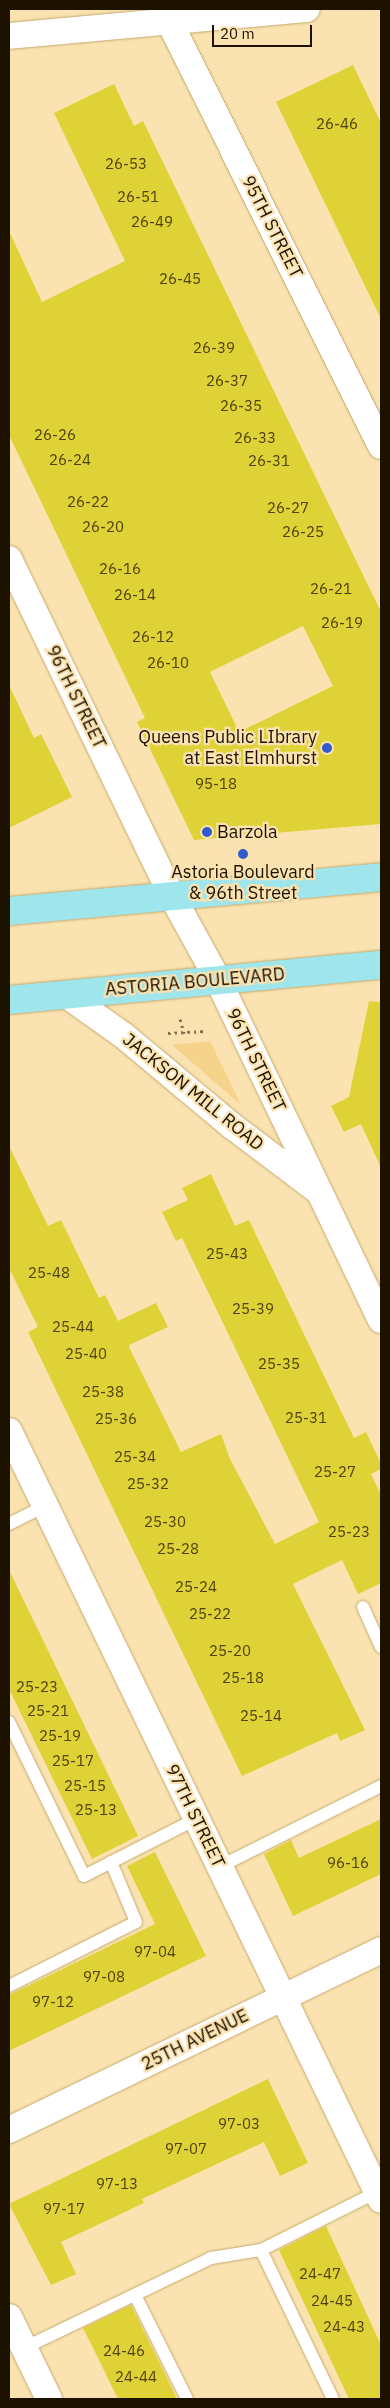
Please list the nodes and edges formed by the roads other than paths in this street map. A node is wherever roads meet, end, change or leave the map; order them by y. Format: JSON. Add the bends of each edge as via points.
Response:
{"nodes":[{"id":1,"x":307,"y":9,"type":"edge"},
{"id":2,"x":166,"y":14,"type":"edge"},
{"id":3,"x":9,"y":36,"type":"edge"},
{"id":4,"x":381,"y":446,"type":"edge"},
{"id":5,"x":9,"y":559,"type":"edge"},
{"id":6,"x":381,"y":877,"type":"edge"},
{"id":7,"x":173,"y":898,"type":"junction"},
{"id":8,"x":9,"y":911,"type":"edge"},
{"id":9,"x":381,"y":965,"type":"edge"},
{"id":10,"x":218,"y":980,"type":"junction"},
{"id":11,"x":65,"y":994,"type":"junction"},
{"id":12,"x":9,"y":1000,"type":"edge"},
{"id":13,"x":320,"y":1193,"type":"junction"},
{"id":14,"x":381,"y":1320,"type":"edge"},
{"id":15,"x":9,"y":1432,"type":"edge"},
{"id":16,"x":45,"y":1506,"type":"junction"},
{"id":17,"x":9,"y":1524,"type":"edge"},
{"id":18,"x":363,"y":1607,"type":"dead end"},
{"id":19,"x":381,"y":1647,"type":"edge"},
{"id":20,"x":9,"y":1722,"type":"edge"},
{"id":21,"x":381,"y":1786,"type":"edge"},
{"id":22,"x":196,"y":1818,"type":"junction"},
{"id":23,"x":111,"y":1862,"type":"junction"},
{"id":24,"x":219,"y":1867,"type":"junction"},
{"id":25,"x":381,"y":1950,"type":"edge"},
{"id":26,"x":9,"y":1986,"type":"edge"},
{"id":27,"x":283,"y":1998,"type":"junction"},
{"id":28,"x":9,"y":2130,"type":"edge"},
{"id":29,"x":379,"y":2196,"type":"edge"},
{"id":30,"x":261,"y":2250,"type":"junction"},
{"id":31,"x":135,"y":2295,"type":"junction"},
{"id":32,"x":9,"y":2317,"type":"edge"},
{"id":33,"x":24,"y":2348,"type":"junction"},
{"id":34,"x":49,"y":2399,"type":"edge"},
{"id":35,"x":187,"y":2399,"type":"edge"},
{"id":36,"x":333,"y":2399,"type":"edge"}],
"edges":[{"from":1,"to":2,"type":"street"},
{"from":2,"to":3,"type":"street"},
{"from":2,"to":4,"type":"street","name":"95TH STREET"},
{"from":5,"to":7,"type":"street","name":"96TH STREET"},
{"from":6,"to":7,"type":"main road"},
{"from":7,"to":8,"type":"main road"},
{"from":7,"to":10,"type":"street","name":"96TH STREET"},
{"from":9,"to":10,"type":"main road","name":"ASTORIA BOULEVARD"},
{"from":10,"to":11,"type":"main road","name":"ASTORIA BOULEVARD"},
{"from":10,"to":13,"type":"street","name":"96TH STREET"},
{"from":11,"to":12,"type":"main road","name":"ASTORIA BOULEVARD"},
{"from":11,"to":13,"type":"street","name":"JACKSON MILL ROAD","via":[[123,1035],[232,1126]]},
{"from":13,"to":14,"type":"street","name":"96TH STREET"},
{"from":15,"to":16,"type":"street","name":"97TH STREET"},
{"from":16,"to":17,"type":"lane"},
{"from":16,"to":22,"type":"street","name":"97TH STREET"},
{"from":18,"to":19,"type":"lane"},
{"from":20,"to":23,"type":"lane","via":[[84,1876]]},
{"from":21,"to":24,"type":"lane"},
{"from":22,"to":23,"type":"lane"},
{"from":22,"to":24,"type":"street","name":"97TH STREET"},
{"from":23,"to":26,"type":"lane","via":[[136,1922]]},
{"from":24,"to":27,"type":"street","name":"97TH STREET"},
{"from":25,"to":27,"type":"street","name":"25TH AVENUE"},
{"from":27,"to":28,"type":"street","name":"25TH AVENUE"},
{"from":27,"to":29,"type":"street","name":"97TH STREET"},
{"from":29,"to":30,"type":"lane"},
{"from":30,"to":31,"type":"lane","via":[[211,2258]]},
{"from":30,"to":36,"type":"lane"},
{"from":31,"to":33,"type":"lane"},
{"from":31,"to":35,"type":"lane"},
{"from":32,"to":33,"type":"street"},
{"from":33,"to":34,"type":"street"}]}
